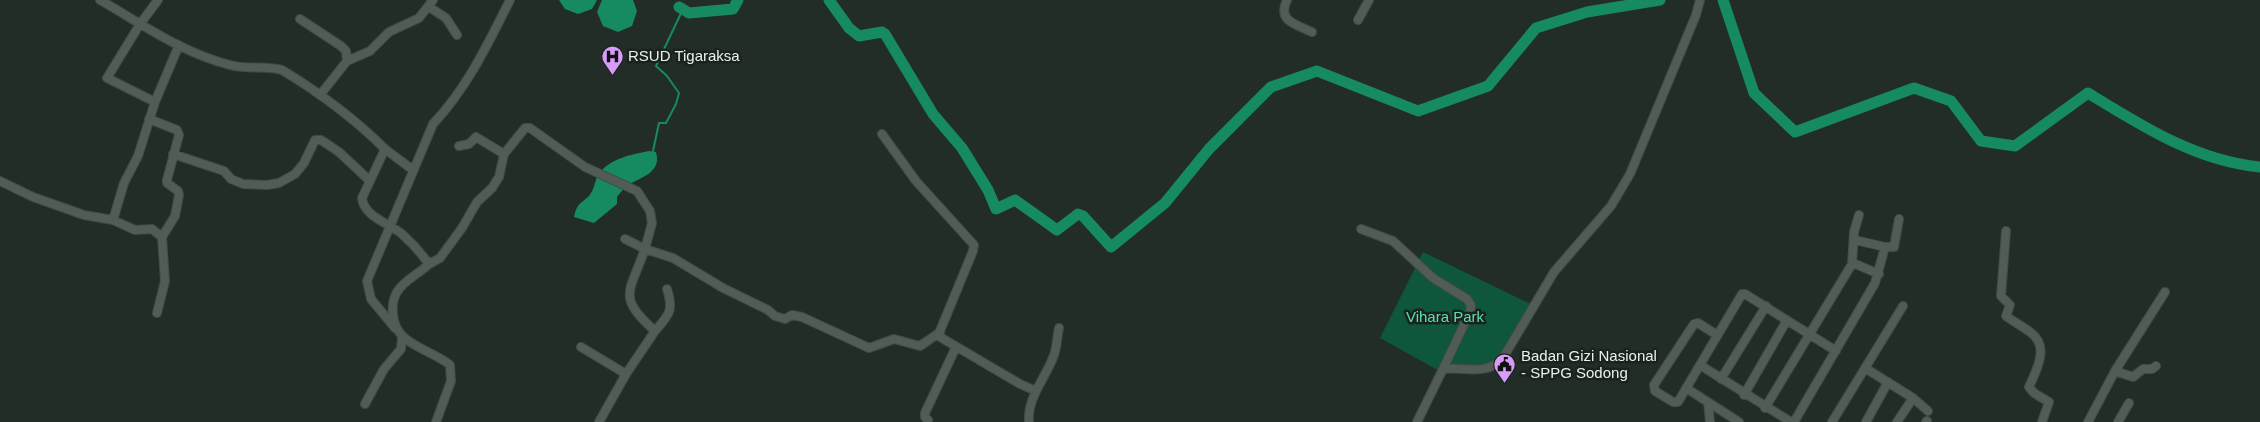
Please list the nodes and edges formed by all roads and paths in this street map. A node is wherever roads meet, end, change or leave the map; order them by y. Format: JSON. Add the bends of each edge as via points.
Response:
{"nodes":[{"id":1,"x":100,"y":0,"type":"edge"},
{"id":2,"x":158,"y":0,"type":"edge"},
{"id":3,"x":510,"y":0,"type":"edge"},
{"id":4,"x":1287,"y":0,"type":"edge"},
{"id":5,"x":1369,"y":0,"type":"edge"},
{"id":6,"x":1700,"y":0,"type":"edge"},
{"id":7,"x":431,"y":3,"type":"edge"},
{"id":8,"x":300,"y":19,"type":"dead end"},
{"id":9,"x":1358,"y":20,"type":"dead end"},
{"id":10,"x":140,"y":24,"type":"junction"},
{"id":11,"x":1312,"y":32,"type":"dead end"},
{"id":12,"x":457,"y":35,"type":"dead end"},
{"id":13,"x":179,"y":45,"type":"junction"},
{"id":14,"x":347,"y":61,"type":"junction"},
{"id":15,"x":320,"y":95,"type":"junction"},
{"id":16,"x":155,"y":102,"type":"junction"},
{"id":17,"x":149,"y":119,"type":"junction"},
{"id":18,"x":882,"y":134,"type":"dead end"},
{"id":19,"x":459,"y":146,"type":"dead end"},
{"id":20,"x":385,"y":149,"type":"junction"},
{"id":21,"x":173,"y":154,"type":"junction"},
{"id":22,"x":504,"y":154,"type":"junction"},
{"id":23,"x":414,"y":170,"type":"junction"},
{"id":24,"x":0,"y":181,"type":"edge"},
{"id":25,"x":370,"y":181,"type":"junction"},
{"id":26,"x":1860,"y":215,"type":"dead end"},
{"id":27,"x":1899,"y":219,"type":"dead end"},
{"id":28,"x":113,"y":220,"type":"junction"},
{"id":29,"x":389,"y":225,"type":"junction"},
{"id":30,"x":1361,"y":229,"type":"dead end"},
{"id":31,"x":2006,"y":231,"type":"dead end"},
{"id":32,"x":162,"y":237,"type":"junction"},
{"id":33,"x":625,"y":239,"type":"dead end"},
{"id":34,"x":1854,"y":240,"type":"junction"},
{"id":35,"x":1885,"y":247,"type":"junction"},
{"id":36,"x":645,"y":250,"type":"junction"},
{"id":37,"x":1853,"y":263,"type":"junction"},
{"id":38,"x":429,"y":264,"type":"junction"},
{"id":39,"x":1879,"y":274,"type":"junction"},
{"id":40,"x":667,"y":289,"type":"dead end"},
{"id":41,"x":2165,"y":292,"type":"dead end"},
{"id":42,"x":1766,"y":306,"type":"junction"},
{"id":43,"x":1903,"y":306,"type":"dead end"},
{"id":44,"x":157,"y":313,"type":"dead end"},
{"id":45,"x":1787,"y":320,"type":"junction"},
{"id":46,"x":1059,"y":328,"type":"dead end"},
{"id":47,"x":396,"y":329,"type":"junction"},
{"id":48,"x":654,"y":331,"type":"junction"},
{"id":49,"x":939,"y":333,"type":"junction"},
{"id":50,"x":1810,"y":334,"type":"junction"},
{"id":51,"x":1716,"y":336,"type":"junction"},
{"id":52,"x":402,"y":337,"type":"junction"},
{"id":53,"x":581,"y":347,"type":"dead end"},
{"id":54,"x":956,"y":347,"type":"junction"},
{"id":55,"x":1836,"y":351,"type":"junction"},
{"id":56,"x":1700,"y":365,"type":"junction"},
{"id":57,"x":2156,"y":366,"type":"dead end"},
{"id":58,"x":1865,"y":368,"type":"junction"},
{"id":59,"x":1442,"y":369,"type":"junction"},
{"id":60,"x":2115,"y":371,"type":"junction"},
{"id":61,"x":626,"y":374,"type":"junction"},
{"id":62,"x":1721,"y":379,"type":"junction"},
{"id":63,"x":1888,"y":382,"type":"junction"},
{"id":64,"x":1686,"y":388,"type":"junction"},
{"id":65,"x":1036,"y":391,"type":"junction"},
{"id":66,"x":1744,"y":395,"type":"junction"},
{"id":67,"x":1913,"y":398,"type":"junction"},
{"id":68,"x":1708,"y":402,"type":"junction"},
{"id":69,"x":365,"y":404,"type":"dead end"},
{"id":70,"x":2129,"y":404,"type":"dead end"},
{"id":71,"x":1765,"y":408,"type":"junction"},
{"id":72,"x":1928,"y":411,"type":"dead end"},
{"id":73,"x":928,"y":420,"type":"dead end"},
{"id":74,"x":1736,"y":421,"type":"edge"},
{"id":75,"x":436,"y":422,"type":"edge"},
{"id":76,"x":599,"y":422,"type":"edge"},
{"id":77,"x":1029,"y":422,"type":"edge"},
{"id":78,"x":1417,"y":422,"type":"edge"},
{"id":79,"x":1710,"y":422,"type":"edge"},
{"id":80,"x":1792,"y":422,"type":"edge"},
{"id":81,"x":1832,"y":422,"type":"edge"},
{"id":82,"x":1866,"y":422,"type":"edge"},
{"id":83,"x":1898,"y":422,"type":"edge"},
{"id":84,"x":2042,"y":422,"type":"edge"},
{"id":85,"x":2088,"y":422,"type":"edge"},
{"id":86,"x":2118,"y":422,"type":"edge"}],
"edges":[{"from":1,"to":10,"type":"street"},
{"from":2,"to":10,"type":"street"},
{"from":3,"to":23,"type":"street","via":[[471,76],[433,124]]},
{"from":4,"to":11,"type":"street","via":[[1284,15]]},
{"from":5,"to":9,"type":"street"},
{"from":6,"to":59,"type":"street","via":[[1621,192],[1554,272],[1497,364],[1483,370]]},
{"from":7,"to":12,"type":"street"},
{"from":7,"to":14,"type":"street","via":[[419,18],[389,32],[370,51]]},
{"from":8,"to":14,"type":"street","via":[[341,46],[346,51]]},
{"from":10,"to":13,"type":"street"},
{"from":10,"to":16,"type":"street","via":[[107,78]]},
{"from":13,"to":15,"type":"street","via":[[230,66],[282,70]]},
{"from":13,"to":16,"type":"street"},
{"from":14,"to":15,"type":"street"},
{"from":15,"to":20,"type":"street","via":[[352,118]]},
{"from":16,"to":17,"type":"street"},
{"from":17,"to":21,"type":"street","via":[[178,131]]},
{"from":17,"to":28,"type":"street"},
{"from":18,"to":49,"type":"street","via":[[916,181],[974,245]]},
{"from":19,"to":22,"type":"street","via":[[476,138]]},
{"from":20,"to":23,"type":"street"},
{"from":20,"to":25,"type":"street"},
{"from":21,"to":25,"type":"street","via":[[226,172],[243,184],[273,184],[295,174],[315,140],[321,140]]},
{"from":21,"to":32,"type":"street","via":[[167,183],[179,195],[175,216]]},
{"from":22,"to":36,"type":"street","via":[[524,128],[530,128],[585,167],[637,191],[650,211],[652,223]]},
{"from":22,"to":38,"type":"street","via":[[499,177],[492,188],[477,202],[440,258]]},
{"from":23,"to":29,"type":"street"},
{"from":24,"to":28,"type":"street","via":[[84,215]]},
{"from":25,"to":29,"type":"street","via":[[362,198],[363,205],[375,218]]},
{"from":26,"to":34,"type":"street"},
{"from":27,"to":35,"type":"street","via":[[1894,247]]},
{"from":28,"to":32,"type":"street","via":[[135,230],[152,229]]},
{"from":29,"to":38,"type":"street"},
{"from":29,"to":47,"type":"street","via":[[367,281],[371,299]]},
{"from":30,"to":59,"type":"street","via":[[1393,241],[1432,278],[1467,299],[1471,305]]},
{"from":31,"to":84,"type":"street","via":[[2001,296],[2010,305],[2006,316],[2033,334],[2041,348],[2030,387],[2049,402]]},
{"from":32,"to":44,"type":"street","via":[[165,280]]},
{"from":33,"to":36,"type":"street"},
{"from":34,"to":35,"type":"street"},
{"from":34,"to":37,"type":"street"},
{"from":35,"to":39,"type":"street"},
{"from":36,"to":48,"type":"street","via":[[629,289],[629,298],[633,310]]},
{"from":36,"to":49,"type":"street","via":[[673,258],[781,319],[792,315],[802,317],[869,348],[894,339],[920,346]]},
{"from":37,"to":39,"type":"street"},
{"from":37,"to":50,"type":"street"},
{"from":38,"to":47,"type":"street","via":[[397,292],[392,303]]},
{"from":39,"to":55,"type":"street"},
{"from":40,"to":48,"type":"street","via":[[671,308]]},
{"from":41,"to":60,"type":"street"},
{"from":42,"to":45,"type":"street"},
{"from":42,"to":51,"type":"street","via":[[1742,294]]},
{"from":42,"to":62,"type":"street"},
{"from":43,"to":58,"type":"street"},
{"from":45,"to":50,"type":"street"},
{"from":45,"to":66,"type":"street"},
{"from":46,"to":65,"type":"street","via":[[1054,355]]},
{"from":47,"to":52,"type":"street"},
{"from":48,"to":61,"type":"street"},
{"from":49,"to":54,"type":"street","via":[[942,340]]},
{"from":50,"to":55,"type":"street"},
{"from":50,"to":71,"type":"street"},
{"from":51,"to":56,"type":"street"},
{"from":51,"to":64,"type":"street","via":[[1698,323],[1694,324],[1654,388],[1676,403]]},
{"from":52,"to":69,"type":"street","via":[[401,349],[384,369]]},
{"from":52,"to":75,"type":"street","via":[[450,365],[451,381]]},
{"from":53,"to":61,"type":"street"},
{"from":54,"to":65,"type":"street"},
{"from":54,"to":73,"type":"street","via":[[925,413]]},
{"from":55,"to":80,"type":"street"},
{"from":56,"to":62,"type":"street"},
{"from":56,"to":64,"type":"street"},
{"from":57,"to":60,"type":"street","via":[[2143,369],[2133,377]]},
{"from":58,"to":63,"type":"street"},
{"from":58,"to":81,"type":"street"},
{"from":59,"to":78,"type":"street"},
{"from":60,"to":85,"type":"street"},
{"from":61,"to":76,"type":"street"},
{"from":62,"to":66,"type":"street"},
{"from":63,"to":67,"type":"street"},
{"from":63,"to":82,"type":"street"},
{"from":64,"to":68,"type":"street"},
{"from":65,"to":77,"type":"street","via":[[1028,413]]},
{"from":66,"to":71,"type":"street"},
{"from":67,"to":72,"type":"street"},
{"from":67,"to":83,"type":"street"},
{"from":68,"to":74,"type":"street"},
{"from":68,"to":79,"type":"street"},
{"from":70,"to":86,"type":"street"},
{"from":71,"to":80,"type":"street"}]}
